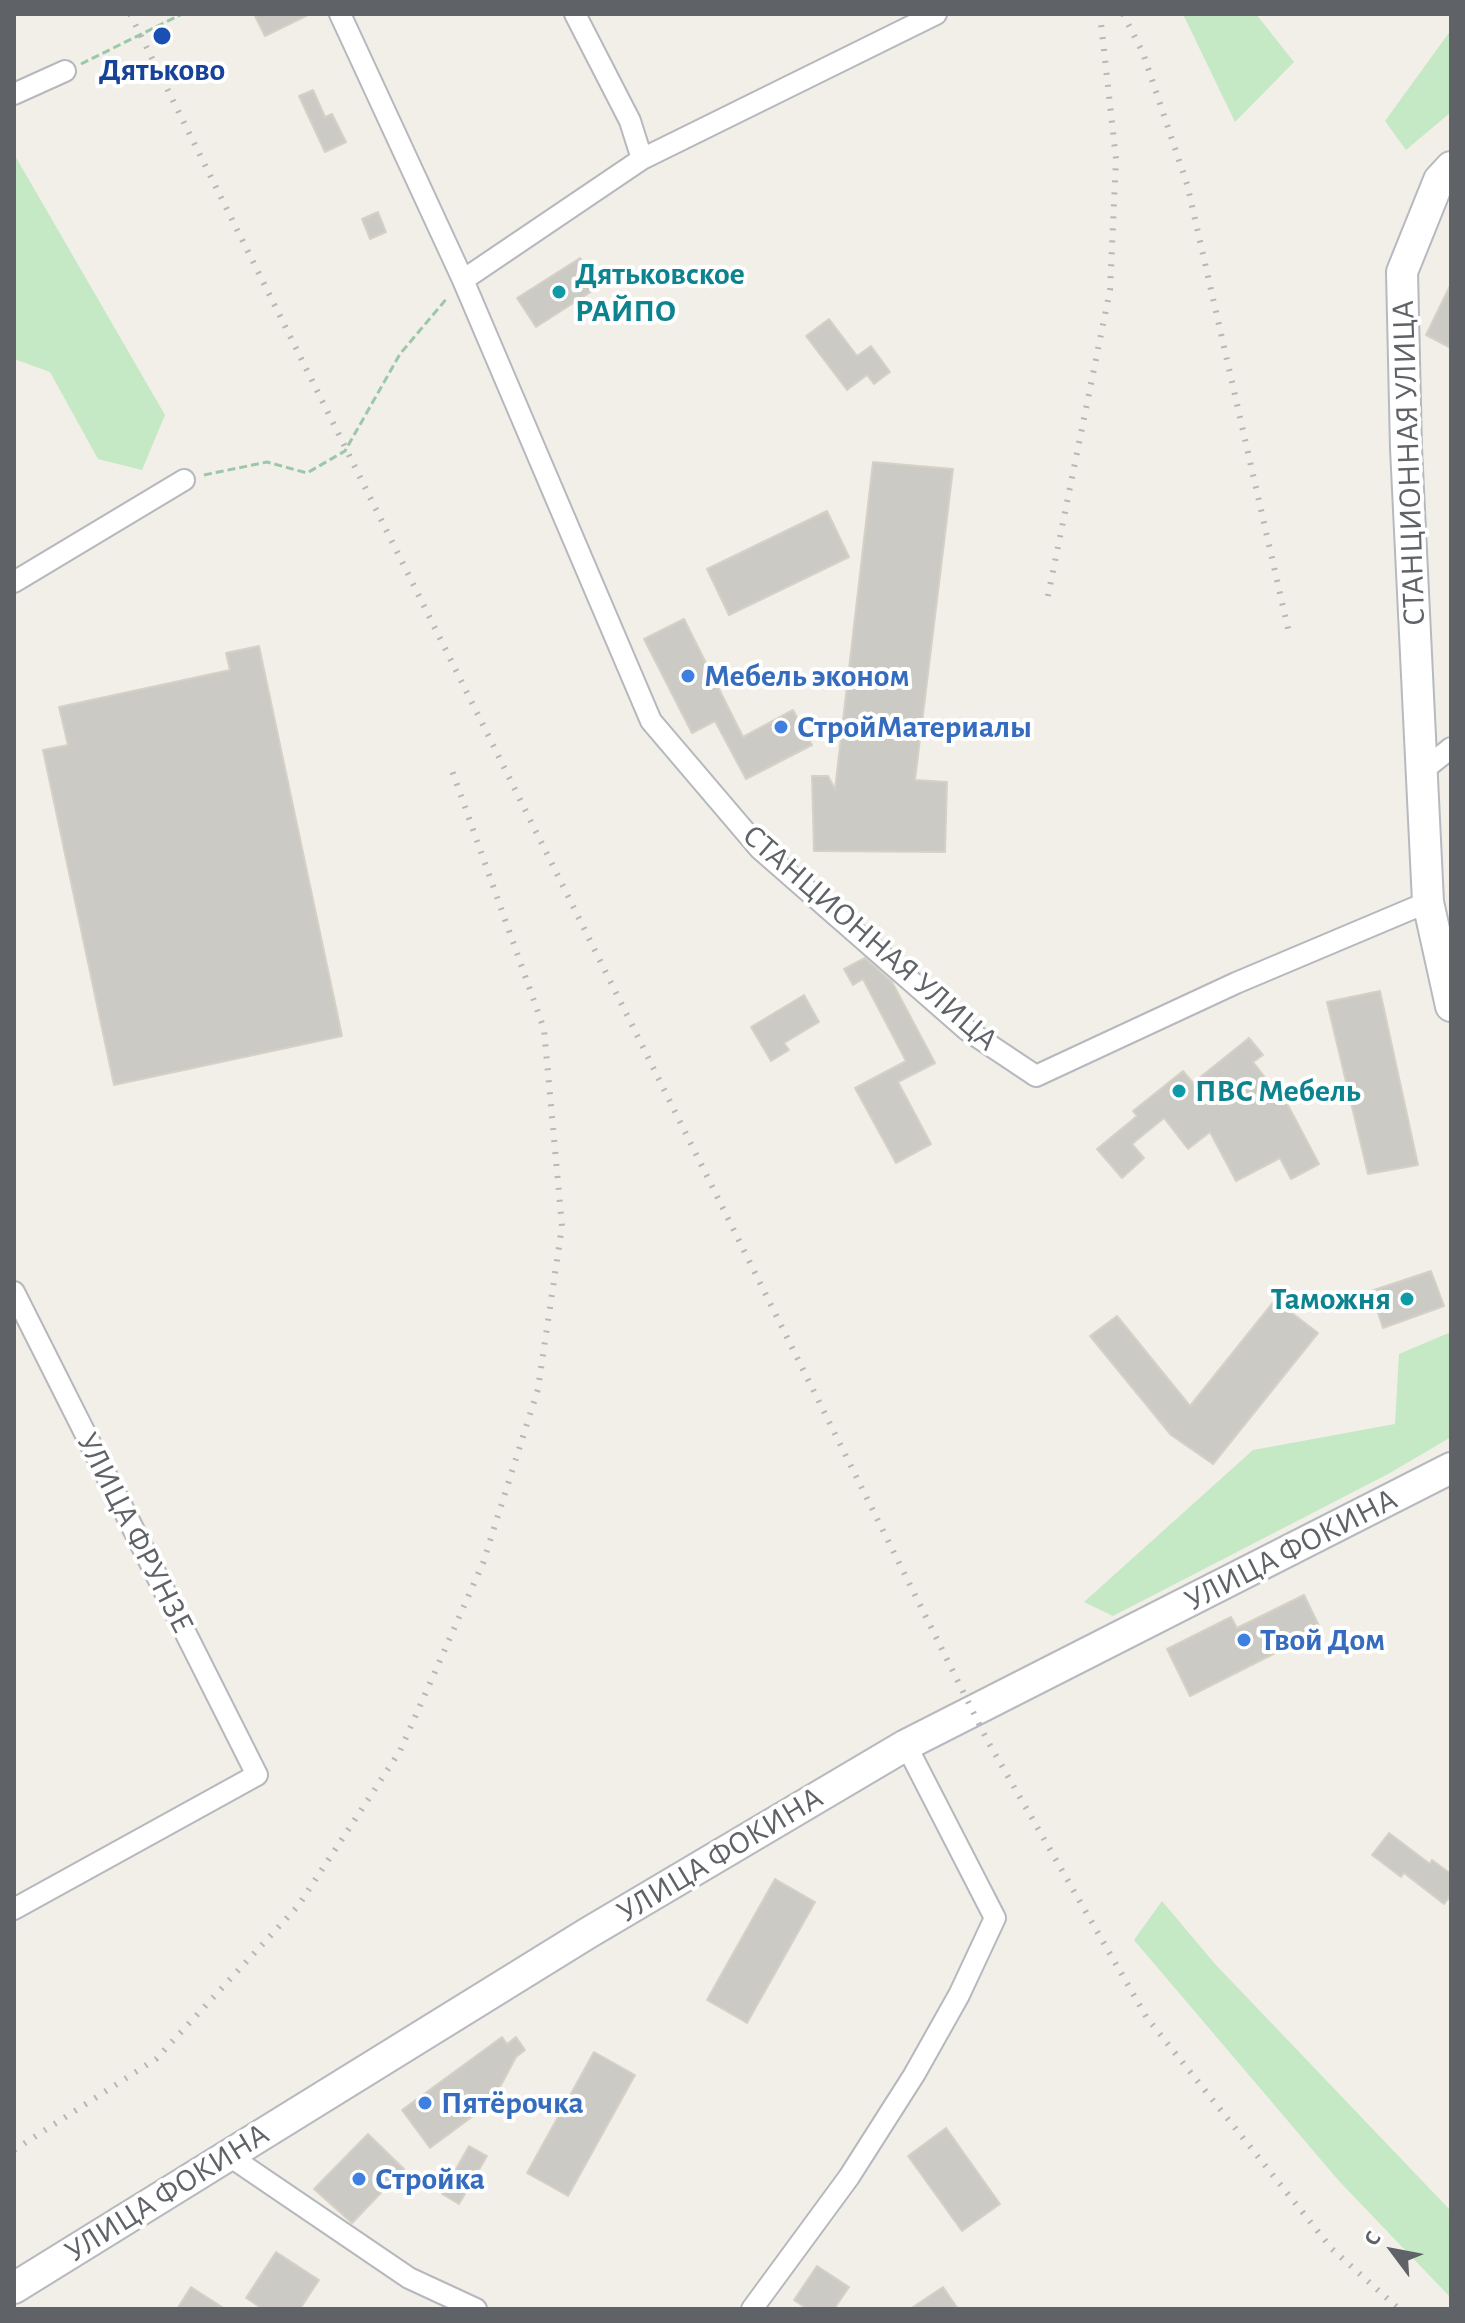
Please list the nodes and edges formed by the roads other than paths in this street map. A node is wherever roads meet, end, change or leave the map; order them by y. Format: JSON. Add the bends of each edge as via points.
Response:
{"nodes":[{"id":1,"x":340,"y":14,"type":"edge"},
{"id":2,"x":575,"y":14,"type":"edge"},
{"id":3,"x":936,"y":14,"type":"edge"},
{"id":4,"x":65,"y":71,"type":"road end"},
{"id":5,"x":14,"y":94,"type":"edge"},
{"id":6,"x":642,"y":159,"type":"junction"},
{"id":7,"x":1451,"y":167,"type":"edge"},
{"id":8,"x":463,"y":280,"type":"junction"},
{"id":9,"x":184,"y":480,"type":"road end"},
{"id":10,"x":14,"y":582,"type":"edge"},
{"id":11,"x":1451,"y":748,"type":"edge"},
{"id":12,"x":1422,"y":771,"type":"junction"},
{"id":13,"x":1428,"y":902,"type":"junction"},
{"id":14,"x":1451,"y":1006,"type":"edge"},
{"id":15,"x":14,"y":1292,"type":"edge"},
{"id":16,"x":1451,"y":1468,"type":"edge"},
{"id":17,"x":906,"y":1745,"type":"junction"},
{"id":18,"x":14,"y":1909,"type":"edge"},
{"id":19,"x":228,"y":2155,"type":"junction"},
{"id":20,"x":14,"y":2288,"type":"edge"},
{"id":21,"x":476,"y":2309,"type":"edge"},
{"id":22,"x":752,"y":2309,"type":"edge"}],
"edges":[{"from":1,"to":8,"type":"street"},
{"from":2,"to":6,"type":"street","via":[[630,121]]},
{"from":3,"to":6,"type":"street"},
{"from":4,"to":5,"type":"street"},
{"from":6,"to":8,"type":"street"},
{"from":7,"to":12,"type":"main road","name":"СТАНЦИОННАЯ УЛИЦА","via":[[1439,180],[1402,272]]},
{"from":8,"to":13,"type":"street","name":"СТАНЦИОННАЯ УЛИЦА","via":[[651,721],[760,849],[967,1030],[1036,1076]]},
{"from":9,"to":10,"type":"street"},
{"from":11,"to":12,"type":"street"},
{"from":12,"to":13,"type":"main road","name":"СТАНЦИОННАЯ УЛИЦА"},
{"from":13,"to":14,"type":"main road","name":"СТАНЦИОННАЯ УЛИЦА"},
{"from":15,"to":18,"type":"street","name":"УЛИЦА ФРУНЗЕ","via":[[257,1775]]},
{"from":16,"to":17,"type":"main road","name":"УЛИЦА ФОКИНА"},
{"from":17,"to":19,"type":"main road","name":"УЛИЦА ФОКИНА"},
{"from":17,"to":22,"type":"street","via":[[995,1918],[914,2075],[849,2177]]},
{"from":19,"to":20,"type":"main road","name":"УЛИЦА ФОКИНА"},
{"from":19,"to":21,"type":"street","via":[[409,2278]]}]}
